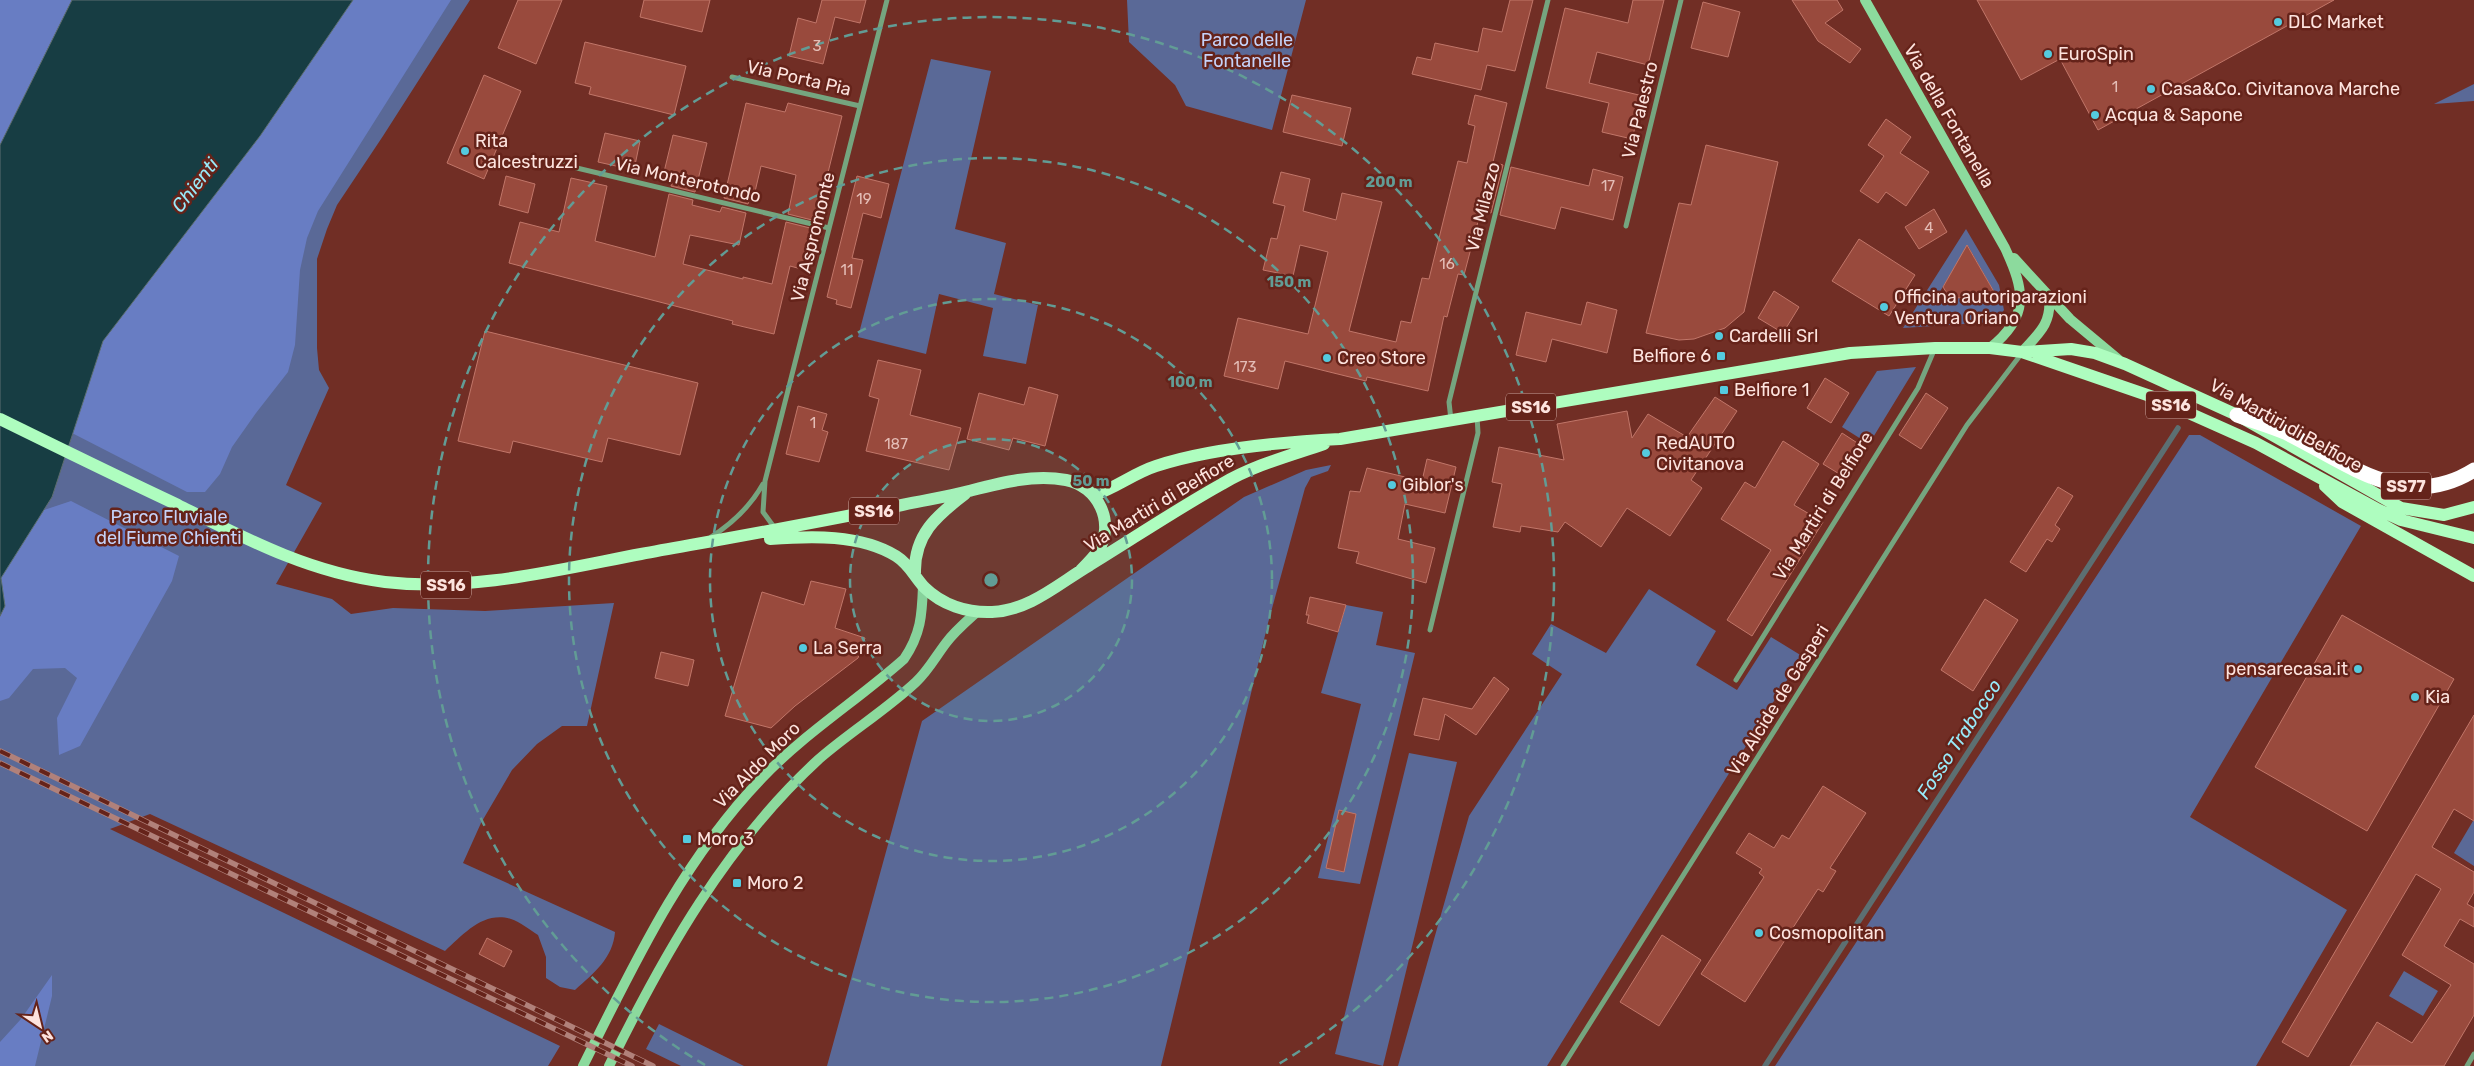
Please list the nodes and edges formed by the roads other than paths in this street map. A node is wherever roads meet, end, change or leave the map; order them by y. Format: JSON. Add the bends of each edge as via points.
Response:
{"nodes":[{"id":1,"x":887,"y":0,"type":"edge"},
{"id":2,"x":1548,"y":0,"type":"edge"},
{"id":3,"x":1681,"y":0,"type":"edge"},
{"id":4,"x":1865,"y":0,"type":"edge"},
{"id":5,"x":732,"y":77,"type":"dead end"},
{"id":6,"x":860,"y":106,"type":"junction"},
{"id":7,"x":539,"y":159,"type":"dead end"},
{"id":8,"x":1626,"y":226,"type":"dead end"},
{"id":9,"x":829,"y":228,"type":"junction"},
{"id":10,"x":2005,"y":248,"type":"junction"},
{"id":11,"x":2049,"y":297,"type":"junction"},
{"id":12,"x":1935,"y":348,"type":"junction"},
{"id":13,"x":1990,"y":348,"type":"junction"},
{"id":14,"x":2022,"y":352,"type":"junction"},
{"id":15,"x":2125,"y":364,"type":"junction"},
{"id":16,"x":2237,"y":415,"type":"junction"},
{"id":17,"x":1477,"y":416,"type":"junction"},
{"id":18,"x":0,"y":419,"type":"edge"},
{"id":19,"x":1451,"y":420,"type":"junction"},
{"id":20,"x":1340,"y":439,"type":"junction"},
{"id":21,"x":2474,"y":470,"type":"edge"},
{"id":22,"x":2312,"y":473,"type":"junction"},
{"id":23,"x":765,"y":481,"type":"junction"},
{"id":24,"x":969,"y":491,"type":"junction"},
{"id":25,"x":1094,"y":495,"type":"junction"},
{"id":26,"x":2474,"y":507,"type":"edge"},
{"id":27,"x":779,"y":530,"type":"junction"},
{"id":28,"x":2474,"y":538,"type":"edge"},
{"id":29,"x":700,"y":544,"type":"junction"},
{"id":30,"x":644,"y":554,"type":"junction"},
{"id":31,"x":1082,"y":570,"type":"junction"},
{"id":32,"x":914,"y":573,"type":"junction"},
{"id":33,"x":2474,"y":576,"type":"edge"},
{"id":34,"x":923,"y":586,"type":"junction"},
{"id":35,"x":978,"y":611,"type":"junction"},
{"id":36,"x":1430,"y":630,"type":"dead end"},
{"id":37,"x":1736,"y":680,"type":"dead end"},
{"id":38,"x":2474,"y":1054,"type":"edge"},
{"id":39,"x":583,"y":1066,"type":"edge"},
{"id":40,"x":609,"y":1066,"type":"edge"},
{"id":41,"x":1563,"y":1066,"type":"edge"},
{"id":42,"x":2467,"y":1066,"type":"edge"}],
"edges":[{"from":1,"to":6,"type":"street","name":"Via Aspromonte"},
{"from":2,"to":19,"type":"street","name":"Via Milazzo","via":[[1449,402]]},
{"from":3,"to":8,"type":"street","name":"Via Palestro"},
{"from":4,"to":10,"type":"street","name":"Via della Fontanella"},
{"from":5,"to":6,"type":"street","name":"Via Porta Pia"},
{"from":6,"to":9,"type":"street","name":"Via Aspromonte"},
{"from":7,"to":9,"type":"street","name":"Via Monterotondo"},
{"from":9,"to":23,"type":"street","name":"Via Aspromonte"},
{"from":10,"to":11,"type":"street"},
{"from":10,"to":13,"type":"street","via":[[2016,273],[2021,306],[2011,328]]},
{"from":11,"to":14,"type":"street","via":[[2047,321]]},
{"from":11,"to":15,"type":"street","via":[[2095,341]]},
{"from":12,"to":13,"type":"main road","name":"Via Martiri di Belfiore","number":"SS16"},
{"from":12,"to":17,"type":"main road","name":"Via Martiri di Belfiore","number":"SS16","via":[[1824,357]]},
{"from":12,"to":37,"type":"street","name":"Via Martiri di Belfiore","via":[[1918,388]]},
{"from":13,"to":14,"type":"main road","name":"Via Martiri di Belfiore","number":"SS16"},
{"from":14,"to":15,"type":"main road","name":"Via Martiri di Belfiore","number":"SS16","via":[[2071,350],[2095,353]]},
{"from":14,"to":22,"type":"main road","name":"Via Martiri di Belfiore","number":"SS16","via":[[2153,397],[2256,443]]},
{"from":14,"to":41,"type":"street","name":"Via Alcide de Gasperi","via":[[1967,425]]},
{"from":15,"to":16,"type":"main road","name":"Via Martiri di Belfiore","number":"SS16"},
{"from":16,"to":21,"type":"highway","number":"SS77","via":[[2285,432],[2359,472],[2391,483],[2438,486]]},
{"from":16,"to":26,"type":"main road","name":"Via Martiri di Belfiore","number":"SS16","via":[[2401,508],[2444,515]]},
{"from":17,"to":19,"type":"main road","name":"Via Martiri di Belfiore","number":"SS16"},
{"from":17,"to":36,"type":"street","via":[[1478,433]]},
{"from":18,"to":30,"type":"main road","number":"SS16","via":[[252,541],[329,571],[383,582],[465,584]]},
{"from":19,"to":20,"type":"main road","name":"Via Martiri di Belfiore","number":"SS16"},
{"from":20,"to":25,"type":"main road","name":"Via Martiri di Belfiore","number":"SS16","via":[[1280,442],[1183,458],[1141,471]]},
{"from":20,"to":31,"type":"main road","name":"Via Martiri di Belfiore","number":"SS16","via":[[1245,471]]},
{"from":22,"to":28,"type":"main road","name":"Via Martiri di Belfiore","number":"SS16","via":[[2401,520]]},
{"from":22,"to":33,"type":"main road","number":"SS16","via":[[2342,502]]},
{"from":23,"to":27,"type":"street","name":"Via Aspromonte","via":[[763,512]]},
{"from":23,"to":29,"type":"street","name":"Via Aspromonte","via":[[744,512],[725,529]]},
{"from":24,"to":25,"type":"main road","number":"SS16","via":[[1008,481],[1049,478],[1068,480]]},
{"from":24,"to":27,"type":"main road","number":"SS16"},
{"from":24,"to":32,"type":"main road","number":"SS16","via":[[948,507],[920,539],[914,556]]},
{"from":25,"to":31,"type":"main road","name":"Via Martiri di Belfiore","number":"SS16","via":[[1103,510],[1105,533],[1098,550]]},
{"from":27,"to":29,"type":"main road","number":"SS16"},
{"from":29,"to":30,"type":"main road","number":"SS16"},
{"from":30,"to":32,"type":"main road","number":"SS16","via":[[681,552],[765,539],[816,537],[865,544],[897,557]]},
{"from":31,"to":35,"type":"main road","name":"Via Martiri di Belfiore","number":"SS16","via":[[1021,606],[994,612]]},
{"from":32,"to":34,"type":"main road","name":"Via Martiri di Belfiore","number":"SS16"},
{"from":34,"to":35,"type":"main road","name":"Via Martiri di Belfiore","number":"SS16","via":[[940,600]]},
{"from":34,"to":39,"type":"street","name":"Via Aldo Moro","via":[[916,641],[904,658],[800,741],[762,778],[692,863],[641,950]]},
{"from":35,"to":40,"type":"street","via":[[947,642],[918,681],[820,759],[777,801],[736,850],[672,946]]},
{"from":38,"to":42,"type":"street"}]}
